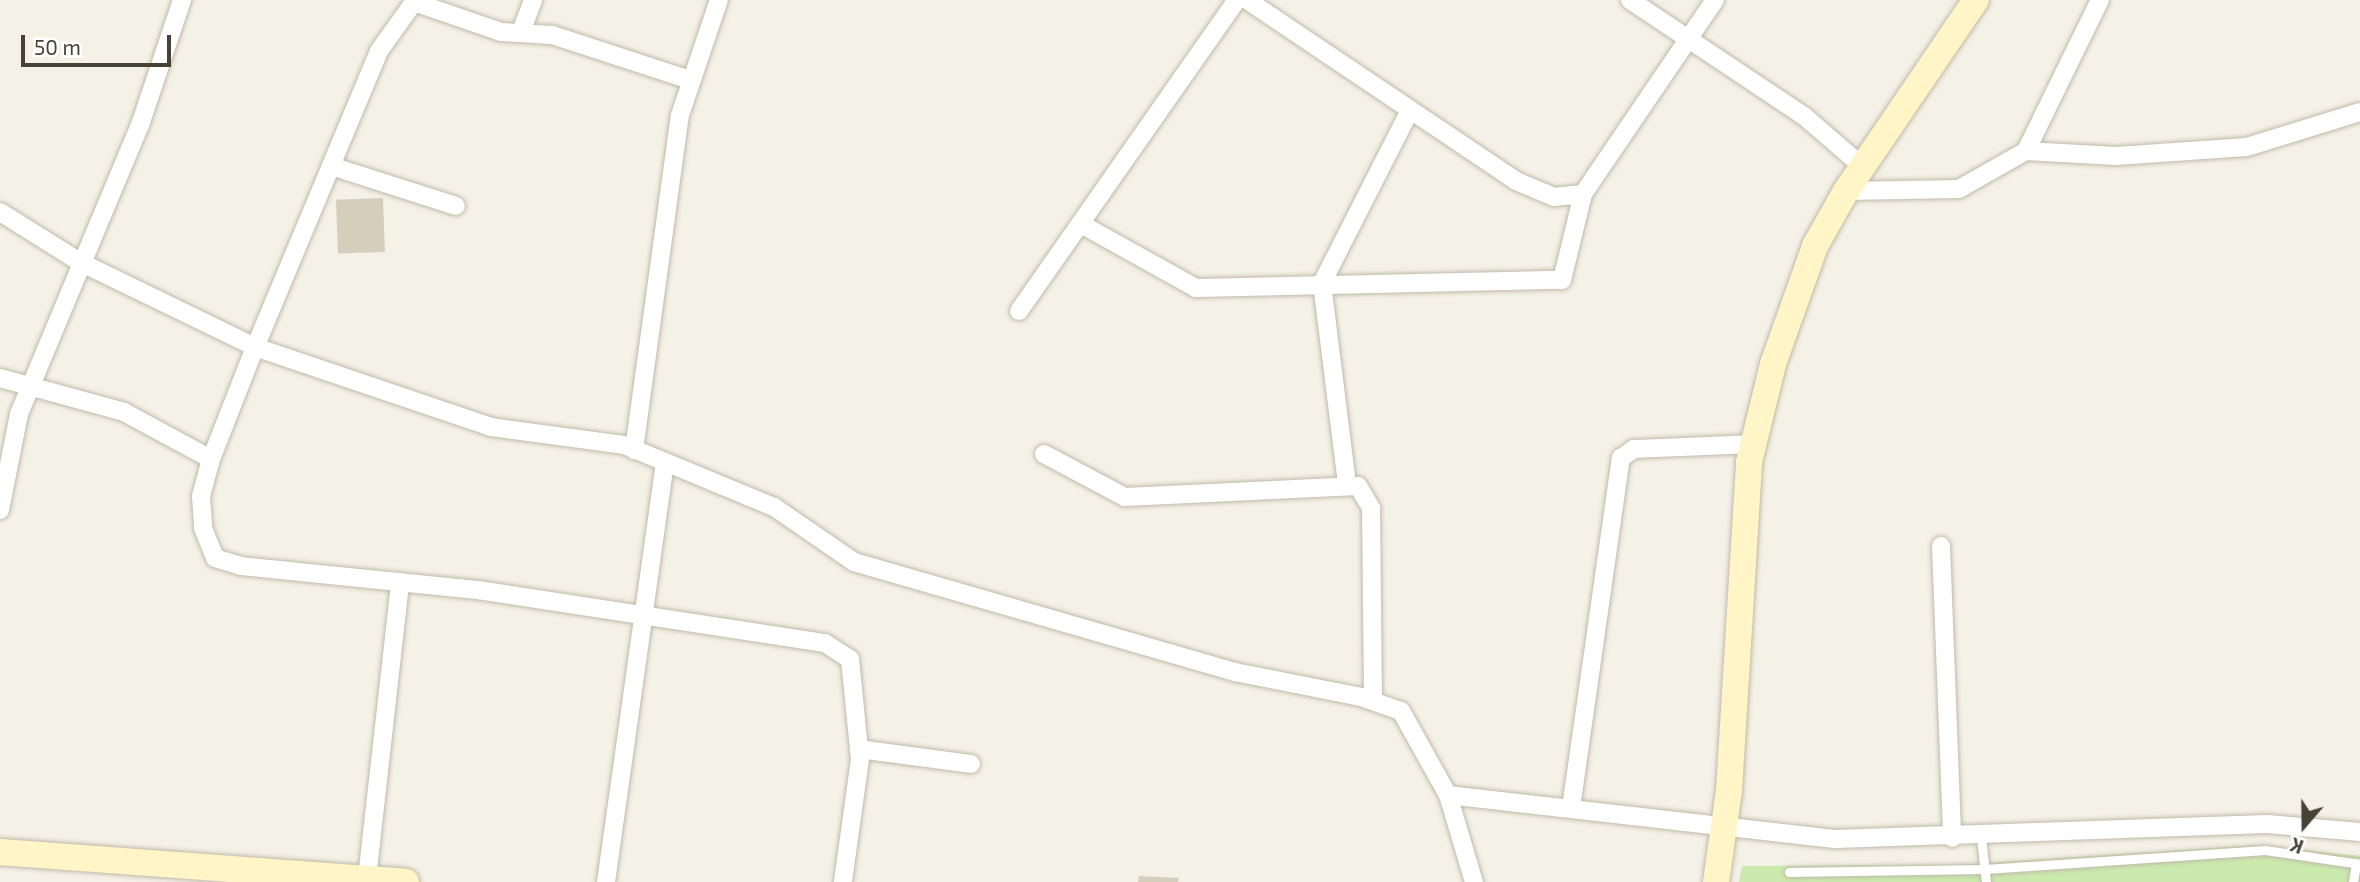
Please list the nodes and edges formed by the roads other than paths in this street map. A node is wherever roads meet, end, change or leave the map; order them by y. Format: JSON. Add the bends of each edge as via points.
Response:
{"nodes":[{"id":1,"x":182,"y":0,"type":"edge"},
{"id":2,"x":533,"y":0,"type":"edge"},
{"id":3,"x":719,"y":0,"type":"edge"},
{"id":4,"x":1237,"y":0,"type":"edge"},
{"id":5,"x":1247,"y":0,"type":"edge"},
{"id":6,"x":1630,"y":0,"type":"edge"},
{"id":7,"x":1715,"y":0,"type":"edge"},
{"id":8,"x":1976,"y":0,"type":"edge"},
{"id":9,"x":2100,"y":0,"type":"edge"},
{"id":10,"x":412,"y":1,"type":"edge"},
{"id":11,"x":522,"y":29,"type":"junction"},
{"id":12,"x":1689,"y":39,"type":"junction"},
{"id":13,"x":687,"y":79,"type":"junction"},
{"id":14,"x":1410,"y":110,"type":"junction"},
{"id":15,"x":2360,"y":112,"type":"edge"},
{"id":16,"x":2026,"y":151,"type":"junction"},
{"id":17,"x":331,"y":166,"type":"junction"},
{"id":18,"x":1863,"y":167,"type":"junction"},
{"id":19,"x":1846,"y":191,"type":"junction"},
{"id":20,"x":1583,"y":194,"type":"junction"},
{"id":21,"x":457,"y":206,"type":"dead end"},
{"id":22,"x":0,"y":212,"type":"edge"},
{"id":23,"x":1081,"y":224,"type":"junction"},
{"id":24,"x":78,"y":261,"type":"junction"},
{"id":25,"x":1322,"y":283,"type":"junction"},
{"id":26,"x":1019,"y":311,"type":"dead end"},
{"id":27,"x":256,"y":347,"type":"junction"},
{"id":28,"x":0,"y":378,"type":"edge"},
{"id":29,"x":28,"y":390,"type":"junction"},
{"id":30,"x":1753,"y":444,"type":"junction"},
{"id":31,"x":634,"y":450,"type":"junction"},
{"id":32,"x":1044,"y":454,"type":"dead end"},
{"id":33,"x":211,"y":459,"type":"junction"},
{"id":34,"x":665,"y":463,"type":"junction"},
{"id":35,"x":1347,"y":484,"type":"junction"},
{"id":36,"x":0,"y":510,"type":"edge"},
{"id":37,"x":1941,"y":546,"type":"dead end"},
{"id":38,"x":400,"y":582,"type":"junction"},
{"id":39,"x":643,"y":613,"type":"junction"},
{"id":40,"x":1373,"y":701,"type":"junction"},
{"id":41,"x":859,"y":749,"type":"junction"},
{"id":42,"x":971,"y":764,"type":"dead end"},
{"id":43,"x":1448,"y":795,"type":"junction"},
{"id":44,"x":1571,"y":808,"type":"junction"},
{"id":45,"x":1724,"y":825,"type":"junction"},
{"id":46,"x":2360,"y":832,"type":"edge"},
{"id":47,"x":1981,"y":837,"type":"junction"},
{"id":48,"x":1952,"y":838,"type":"junction"},
{"id":49,"x":0,"y":852,"type":"edge"},
{"id":50,"x":2358,"y":863,"type":"edge"},
{"id":51,"x":1985,"y":869,"type":"junction"},
{"id":52,"x":1789,"y":872,"type":"dead end"},
{"id":53,"x":367,"y":878,"type":"junction"},
{"id":54,"x":406,"y":882,"type":"edge"},
{"id":55,"x":606,"y":882,"type":"edge"},
{"id":56,"x":843,"y":882,"type":"edge"},
{"id":57,"x":1474,"y":882,"type":"edge"},
{"id":58,"x":1716,"y":882,"type":"edge"},
{"id":59,"x":1986,"y":882,"type":"edge"},
{"id":60,"x":2353,"y":882,"type":"edge"}],
"edges":[{"from":1,"to":24,"type":"street","via":[[141,122]]},
{"from":2,"to":11,"type":"street"},
{"from":3,"to":13,"type":"street"},
{"from":4,"to":23,"type":"street"},
{"from":5,"to":14,"type":"street"},
{"from":6,"to":12,"type":"street"},
{"from":7,"to":12,"type":"street"},
{"from":8,"to":18,"type":"street"},
{"from":9,"to":16,"type":"street"},
{"from":10,"to":11,"type":"street","via":[[501,32]]},
{"from":10,"to":17,"type":"street","via":[[379,51]]},
{"from":11,"to":13,"type":"street"},
{"from":12,"to":18,"type":"street","via":[[1804,116]]},
{"from":12,"to":20,"type":"street"},
{"from":13,"to":31,"type":"street"},
{"from":14,"to":20,"type":"street","via":[[1516,181],[1554,197]]},
{"from":14,"to":25,"type":"street"},
{"from":15,"to":16,"type":"street","via":[[2246,147],[2116,156]]},
{"from":16,"to":19,"type":"street","via":[[1959,189]]},
{"from":17,"to":21,"type":"street"},
{"from":17,"to":27,"type":"street"},
{"from":18,"to":19,"type":"street"},
{"from":19,"to":30,"type":"street","via":[[1811,260],[1773,364]]},
{"from":20,"to":25,"type":"street","via":[[1562,279]]},
{"from":22,"to":24,"type":"street"},
{"from":23,"to":25,"type":"street","via":[[1196,288]]},
{"from":23,"to":26,"type":"street"},
{"from":24,"to":27,"type":"street"},
{"from":24,"to":29,"type":"street"},
{"from":25,"to":35,"type":"street"},
{"from":27,"to":31,"type":"street","via":[[491,427]]},
{"from":27,"to":33,"type":"street"},
{"from":28,"to":29,"type":"street"},
{"from":29,"to":33,"type":"street","via":[[124,412]]},
{"from":29,"to":36,"type":"street"},
{"from":30,"to":44,"type":"street","via":[[1634,449],[1620,458]]},
{"from":30,"to":45,"type":"street"},
{"from":31,"to":34,"type":"street"},
{"from":32,"to":35,"type":"street","via":[[1125,497]]},
{"from":33,"to":38,"type":"street","via":[[201,496],[215,558],[241,566]]},
{"from":34,"to":39,"type":"street"},
{"from":34,"to":40,"type":"street","via":[[774,507],[854,562],[1235,672]]},
{"from":35,"to":40,"type":"street","via":[[1366,494],[1371,508]]},
{"from":37,"to":48,"type":"street"},
{"from":38,"to":39,"type":"street"},
{"from":38,"to":53,"type":"street"},
{"from":39,"to":41,"type":"street","via":[[838,650],[849,659]]},
{"from":39,"to":55,"type":"street"},
{"from":40,"to":43,"type":"street","via":[[1401,711]]},
{"from":41,"to":42,"type":"street"},
{"from":41,"to":56,"type":"street"},
{"from":43,"to":44,"type":"street"},
{"from":43,"to":57,"type":"street"},
{"from":44,"to":45,"type":"street"},
{"from":45,"to":48,"type":"street","via":[[1835,839]]},
{"from":45,"to":58,"type":"street"},
{"from":46,"to":47,"type":"street","via":[[2267,824]]},
{"from":47,"to":48,"type":"street"},
{"from":47,"to":51,"type":"lane"},
{"from":49,"to":53,"type":"street"},
{"from":50,"to":51,"type":"lane","via":[[2265,850]]},
{"from":50,"to":60,"type":"lane"},
{"from":51,"to":52,"type":"lane"},
{"from":51,"to":59,"type":"lane"},
{"from":53,"to":54,"type":"street"}]}
